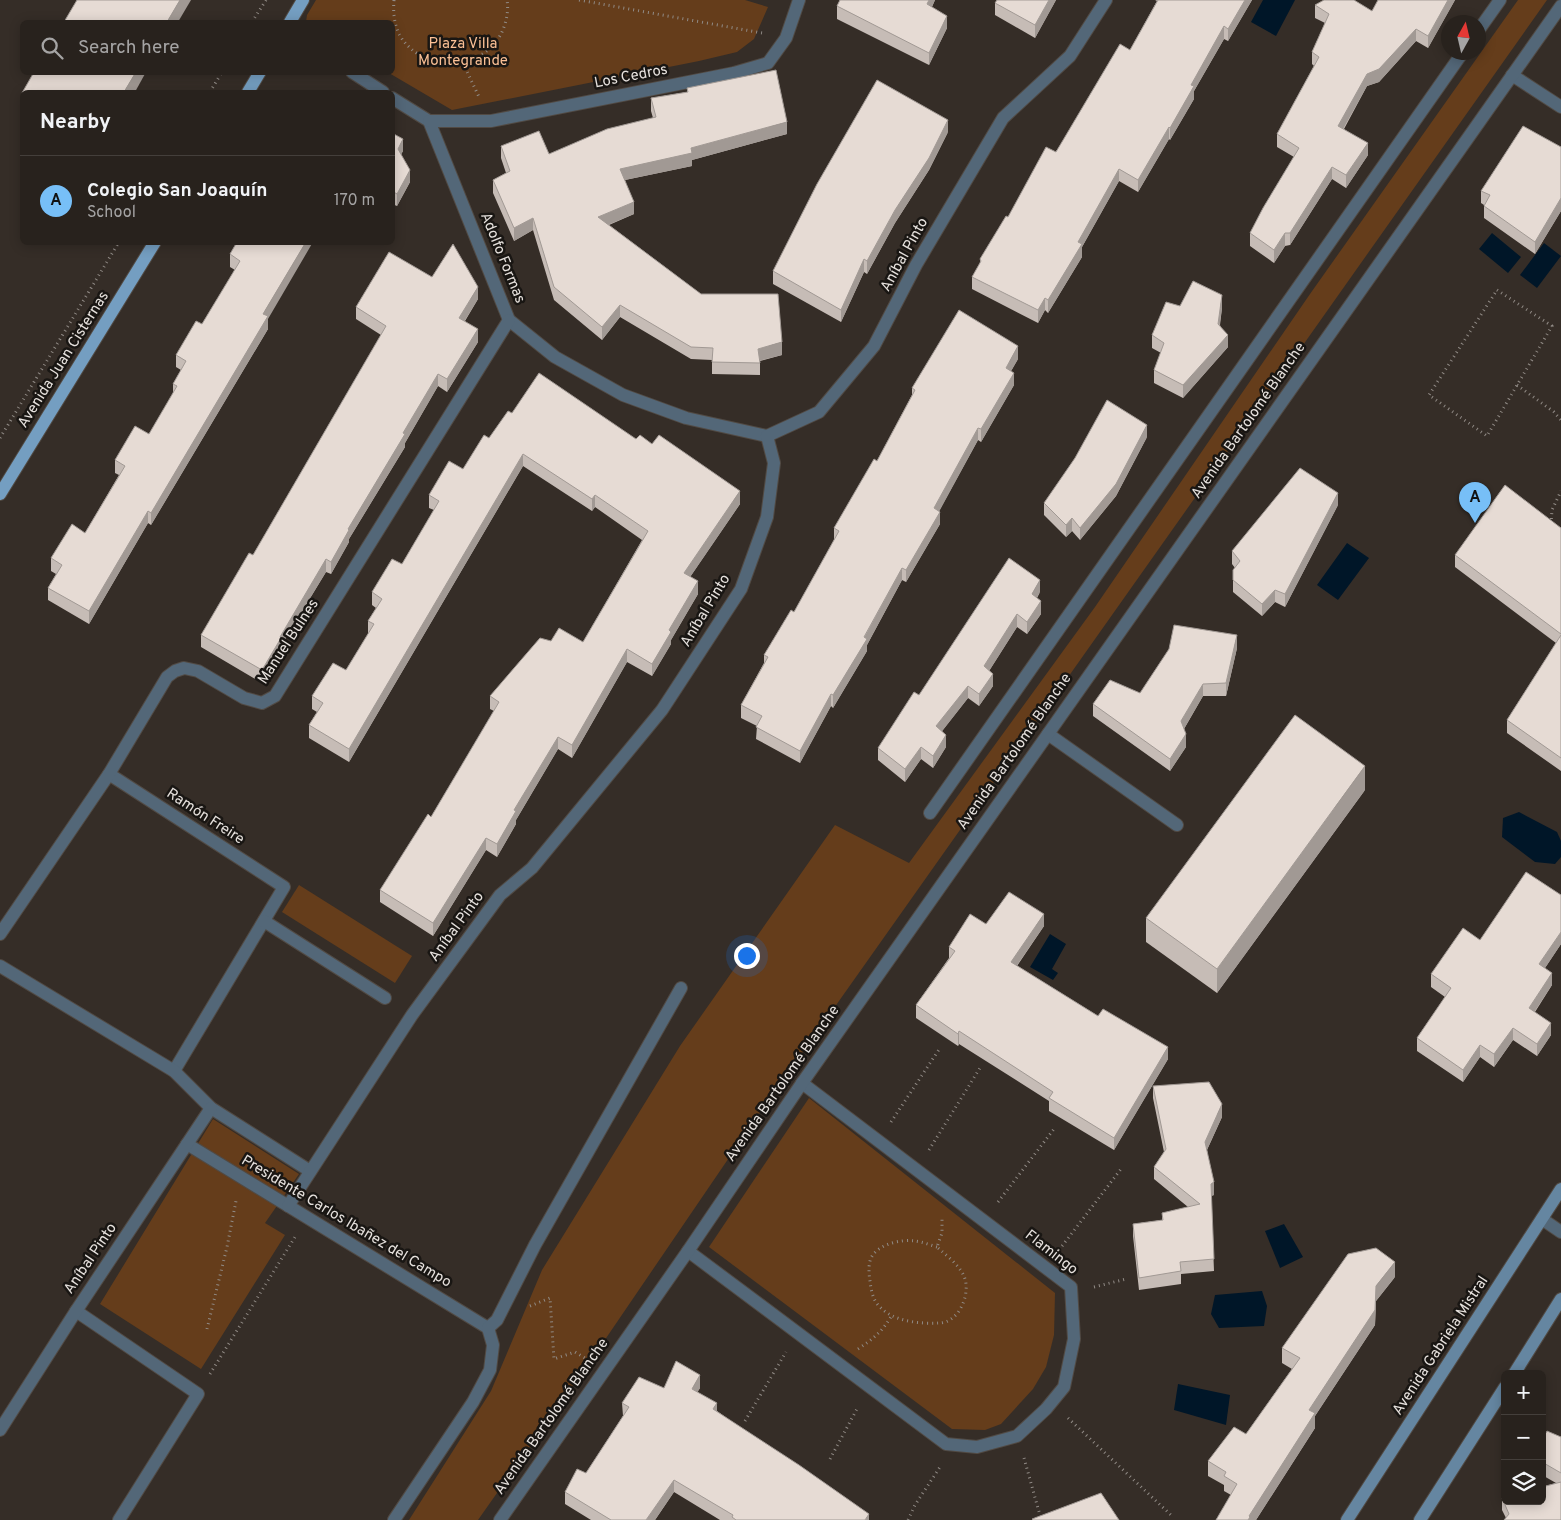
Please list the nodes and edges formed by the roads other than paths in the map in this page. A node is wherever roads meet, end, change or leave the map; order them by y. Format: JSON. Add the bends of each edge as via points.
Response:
{"nodes":[{"id":1,"x":303,"y":0,"type":"edge"},
{"id":2,"x":798,"y":0,"type":"edge"},
{"id":3,"x":1106,"y":0,"type":"edge"},
{"id":4,"x":1495,"y":2,"type":"edge"},
{"id":5,"x":1561,"y":6,"type":"edge"},
{"id":6,"x":1486,"y":17,"type":"edge"},
{"id":7,"x":291,"y":20,"type":"edge"},
{"id":8,"x":1458,"y":60,"type":"edge"},
{"id":9,"x":258,"y":75,"type":"edge"},
{"id":10,"x":357,"y":75,"type":"edge"},
{"id":11,"x":1512,"y":75,"type":"junction"},
{"id":12,"x":249,"y":90,"type":"edge"},
{"id":13,"x":381,"y":90,"type":"edge"},
{"id":14,"x":395,"y":100,"type":"edge"},
{"id":15,"x":1561,"y":107,"type":"edge"},
{"id":16,"x":429,"y":121,"type":"junction"},
{"id":17,"x":154,"y":245,"type":"edge"},
{"id":18,"x":509,"y":320,"type":"junction"},
{"id":19,"x":767,"y":436,"type":"junction"},
{"id":20,"x":0,"y":494,"type":"edge"},
{"id":21,"x":1048,"y":734,"type":"junction"},
{"id":22,"x":109,"y":774,"type":"junction"},
{"id":23,"x":930,"y":813,"type":"dead end"},
{"id":24,"x":1177,"y":825,"type":"dead end"},
{"id":25,"x":264,"y":921,"type":"junction"},
{"id":26,"x":0,"y":934,"type":"edge"},
{"id":27,"x":0,"y":966,"type":"edge"},
{"id":28,"x":681,"y":988,"type":"dead end"},
{"id":29,"x":386,"y":998,"type":"dead end"},
{"id":30,"x":174,"y":1071,"type":"junction"},
{"id":31,"x":802,"y":1083,"type":"junction"},
{"id":32,"x":210,"y":1108,"type":"junction"},
{"id":33,"x":187,"y":1144,"type":"junction"},
{"id":34,"x":310,"y":1171,"type":"junction"},
{"id":35,"x":1561,"y":1190,"type":"edge"},
{"id":36,"x":288,"y":1206,"type":"junction"},
{"id":37,"x":1542,"y":1220,"type":"junction"},
{"id":38,"x":1561,"y":1232,"type":"edge"},
{"id":39,"x":688,"y":1250,"type":"junction"},
{"id":40,"x":1561,"y":1299,"type":"edge"},
{"id":41,"x":76,"y":1311,"type":"junction"},
{"id":42,"x":493,"y":1324,"type":"junction"},
{"id":43,"x":1517,"y":1370,"type":"edge"},
{"id":44,"x":1501,"y":1394,"type":"edge"},
{"id":45,"x":0,"y":1430,"type":"edge"},
{"id":46,"x":119,"y":1520,"type":"edge"},
{"id":47,"x":394,"y":1520,"type":"edge"},
{"id":48,"x":500,"y":1520,"type":"edge"},
{"id":49,"x":1347,"y":1520,"type":"edge"},
{"id":50,"x":1420,"y":1520,"type":"edge"}],
"edges":[{"from":1,"to":7,"type":"main road"},
{"from":2,"to":16,"type":"street","name":"Los Cedros","via":[[786,38],[768,63],[734,73],[491,121]]},
{"from":3,"to":19,"type":"street","name":"Aníbal Pinto","via":[[1070,56],[1003,118],[916,265],[874,346],[819,412]]},
{"from":4,"to":6,"type":"street"},
{"from":5,"to":11,"type":"street","name":"Avenida Bartolomé Blanche"},
{"from":8,"to":23,"type":"street"},
{"from":9,"to":12,"type":"main road"},
{"from":10,"to":13,"type":"street"},
{"from":11,"to":15,"type":"street"},
{"from":11,"to":21,"type":"street","name":"Avenida Bartolomé Blanche"},
{"from":14,"to":16,"type":"street"},
{"from":16,"to":18,"type":"street","name":"Adolfo Formas"},
{"from":17,"to":20,"type":"main road","name":"Avenida Juan Cisternas"},
{"from":18,"to":19,"type":"street","name":"Adolfo Formas","via":[[555,357],[623,395],[686,418]]},
{"from":18,"to":22,"type":"street","name":"Manuel Bulnes","via":[[276,696],[262,703],[244,698],[198,671],[184,668],[175,671],[168,677]]},
{"from":19,"to":34,"type":"street","name":"Aníbal Pinto","via":[[774,463],[766,517],[741,588],[662,710],[532,868],[500,895],[412,1015]]},
{"from":21,"to":24,"type":"street"},
{"from":21,"to":31,"type":"street","name":"Avenida Bartolomé Blanche"},
{"from":22,"to":25,"type":"street","name":"Ramón Freire","via":[[284,887]]},
{"from":22,"to":26,"type":"street","name":"Manuel Bulnes"},
{"from":25,"to":29,"type":"street"},
{"from":25,"to":30,"type":"street"},
{"from":27,"to":30,"type":"street","name":"Presidente Carlos Ibañez del Campo"},
{"from":28,"to":42,"type":"street"},
{"from":30,"to":32,"type":"street","name":"Presidente Carlos Ibañez del Campo"},
{"from":31,"to":39,"type":"street","name":"Avenida Bartolomé Blanche"},
{"from":31,"to":39,"type":"street","name":"Flamingo","via":[[1071,1288],[1074,1339],[1064,1387],[1017,1436],[977,1446],[946,1444]]},
{"from":32,"to":33,"type":"street","name":"Aníbal Pinto"},
{"from":32,"to":34,"type":"street","name":"Presidente Carlos Ibañez del Campo"},
{"from":33,"to":36,"type":"street","name":"Presidente Carlos Ibañez del Campo"},
{"from":33,"to":41,"type":"street","name":"Aníbal Pinto"},
{"from":34,"to":36,"type":"street","name":"Aníbal Pinto"},
{"from":35,"to":37,"type":"main road","name":"Avenida Gabriela Mistral"},
{"from":36,"to":42,"type":"street","name":"Presidente Carlos Ibañez del Campo"},
{"from":37,"to":38,"type":"street"},
{"from":37,"to":49,"type":"main road","name":"Avenida Gabriela Mistral"},
{"from":39,"to":48,"type":"street","name":"Avenida Bartolomé Blanche"},
{"from":40,"to":43,"type":"main road"},
{"from":41,"to":45,"type":"street","name":"Aníbal Pinto"},
{"from":41,"to":46,"type":"street","via":[[198,1394]]},
{"from":42,"to":47,"type":"street","via":[[490,1370],[473,1402]]},
{"from":44,"to":50,"type":"main road"}]}
